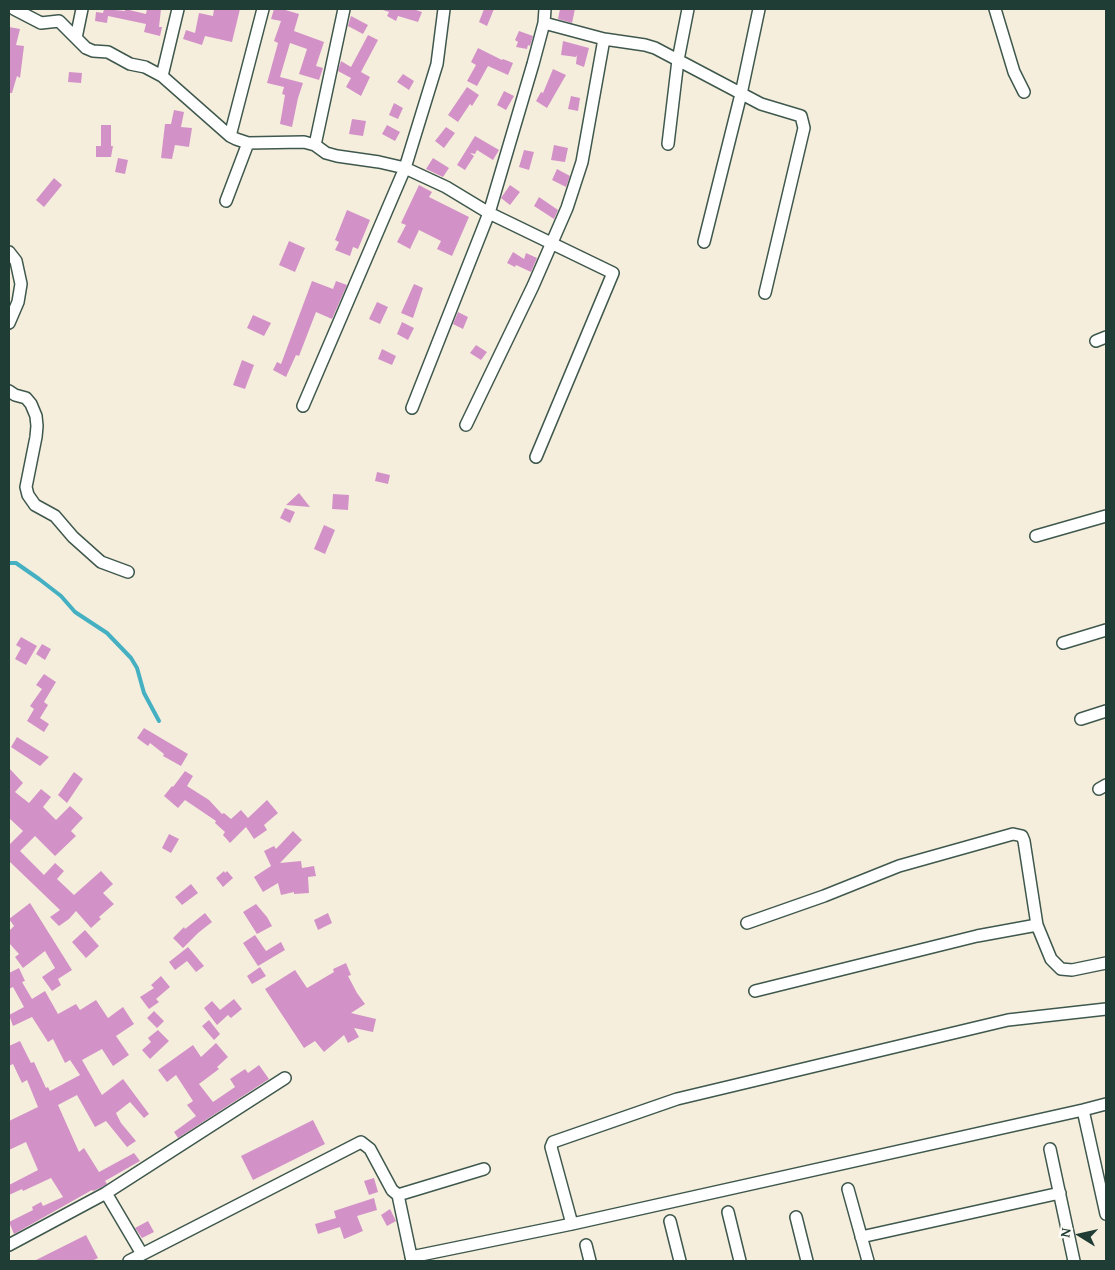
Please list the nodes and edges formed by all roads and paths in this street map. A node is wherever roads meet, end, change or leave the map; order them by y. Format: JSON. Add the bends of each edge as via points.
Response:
{"nodes":[{"id":1,"x":14,"y":9,"type":"edge"},
{"id":2,"x":82,"y":9,"type":"edge"},
{"id":3,"x":178,"y":9,"type":"edge"},
{"id":4,"x":263,"y":9,"type":"edge"},
{"id":5,"x":344,"y":9,"type":"edge"},
{"id":6,"x":444,"y":9,"type":"edge"},
{"id":7,"x":546,"y":9,"type":"edge"},
{"id":8,"x":688,"y":9,"type":"edge"},
{"id":9,"x":759,"y":9,"type":"edge"},
{"id":10,"x":995,"y":9,"type":"edge"},
{"id":11,"x":544,"y":23,"type":"junction"},
{"id":12,"x":76,"y":38,"type":"junction"},
{"id":13,"x":604,"y":38,"type":"junction"},
{"id":14,"x":678,"y":60,"type":"junction"},
{"id":15,"x":162,"y":76,"type":"junction"},
{"id":16,"x":1024,"y":92,"type":"dead end"},
{"id":17,"x":741,"y":94,"type":"junction"},
{"id":18,"x":230,"y":136,"type":"junction"},
{"id":19,"x":248,"y":144,"type":"junction"},
{"id":20,"x":668,"y":144,"type":"dead end"},
{"id":21,"x":315,"y":145,"type":"junction"},
{"id":22,"x":405,"y":168,"type":"junction"},
{"id":23,"x":226,"y":201,"type":"dead end"},
{"id":24,"x":489,"y":213,"type":"junction"},
{"id":25,"x":704,"y":242,"type":"dead end"},
{"id":26,"x":551,"y":244,"type":"junction"},
{"id":27,"x":9,"y":252,"type":"edge"},
{"id":28,"x":765,"y":293,"type":"dead end"},
{"id":29,"x":9,"y":323,"type":"edge"},
{"id":30,"x":9,"y":391,"type":"edge"},
{"id":31,"x":303,"y":406,"type":"dead end"},
{"id":32,"x":412,"y":408,"type":"dead end"},
{"id":33,"x":466,"y":425,"type":"dead end"},
{"id":34,"x":536,"y":457,"type":"dead end"},
{"id":35,"x":1106,"y":516,"type":"edge"},
{"id":36,"x":1036,"y":536,"type":"dead end"},
{"id":37,"x":128,"y":572,"type":"dead end"},
{"id":38,"x":1106,"y":630,"type":"edge"},
{"id":39,"x":1063,"y":643,"type":"dead end"},
{"id":40,"x":1106,"y":711,"type":"edge"},
{"id":41,"x":1081,"y":719,"type":"dead end"},
{"id":42,"x":747,"y":923,"type":"dead end"},
{"id":43,"x":1037,"y":925,"type":"junction"},
{"id":44,"x":1106,"y":963,"type":"edge"},
{"id":45,"x":755,"y":990,"type":"dead end"},
{"id":46,"x":1106,"y":1009,"type":"edge"},
{"id":47,"x":285,"y":1078,"type":"dead end"},
{"id":48,"x":1106,"y":1104,"type":"edge"},
{"id":49,"x":1083,"y":1110,"type":"junction"},
{"id":50,"x":1050,"y":1149,"type":"dead end"},
{"id":51,"x":484,"y":1169,"type":"dead end"},
{"id":52,"x":848,"y":1189,"type":"dead end"},
{"id":53,"x":1104,"y":1190,"type":"edge"},
{"id":54,"x":106,"y":1193,"type":"junction"},
{"id":55,"x":1060,"y":1193,"type":"junction"},
{"id":56,"x":398,"y":1195,"type":"junction"},
{"id":57,"x":728,"y":1212,"type":"dead end"},
{"id":58,"x":1106,"y":1214,"type":"edge"},
{"id":59,"x":796,"y":1217,"type":"dead end"},
{"id":60,"x":670,"y":1221,"type":"dead end"},
{"id":61,"x":572,"y":1224,"type":"junction"},
{"id":62,"x":861,"y":1237,"type":"junction"},
{"id":63,"x":9,"y":1245,"type":"edge"},
{"id":64,"x":586,"y":1245,"type":"dead end"},
{"id":65,"x":142,"y":1254,"type":"junction"},
{"id":66,"x":412,"y":1259,"type":"edge"},
{"id":67,"x":1070,"y":1260,"type":"edge"},
{"id":68,"x":128,"y":1261,"type":"edge"},
{"id":69,"x":590,"y":1261,"type":"edge"},
{"id":70,"x":680,"y":1261,"type":"edge"},
{"id":71,"x":740,"y":1261,"type":"edge"},
{"id":72,"x":807,"y":1261,"type":"edge"},
{"id":73,"x":868,"y":1261,"type":"edge"}],
"edges":[{"from":1,"to":12,"type":"street","via":[[41,23],[60,21]]},
{"from":2,"to":12,"type":"street"},
{"from":3,"to":15,"type":"street"},
{"from":4,"to":18,"type":"street"},
{"from":5,"to":21,"type":"street"},
{"from":6,"to":22,"type":"street","via":[[437,64]]},
{"from":7,"to":11,"type":"street"},
{"from":8,"to":14,"type":"street"},
{"from":9,"to":17,"type":"street"},
{"from":10,"to":16,"type":"street","via":[[1014,72]]},
{"from":11,"to":13,"type":"street"},
{"from":11,"to":24,"type":"street"},
{"from":12,"to":15,"type":"street","via":[[86,48],[108,52]]},
{"from":13,"to":14,"type":"street","via":[[645,45]]},
{"from":13,"to":26,"type":"street","via":[[582,162]]},
{"from":14,"to":17,"type":"street"},
{"from":14,"to":20,"type":"street"},
{"from":15,"to":18,"type":"street"},
{"from":17,"to":25,"type":"street"},
{"from":17,"to":28,"type":"street","via":[[801,116],[804,128]]},
{"from":18,"to":19,"type":"street"},
{"from":19,"to":21,"type":"street","via":[[304,142]]},
{"from":19,"to":23,"type":"street"},
{"from":21,"to":22,"type":"street","via":[[337,156]]},
{"from":22,"to":24,"type":"street","via":[[446,187]]},
{"from":22,"to":31,"type":"street"},
{"from":24,"to":26,"type":"street"},
{"from":24,"to":32,"type":"street"},
{"from":26,"to":33,"type":"street"},
{"from":26,"to":34,"type":"street","via":[[613,273]]},
{"from":27,"to":29,"type":"street","via":[[16,261],[21,284]]},
{"from":30,"to":37,"type":"street","via":[[26,398],[36,416],[36,437],[26,487],[28,495],[35,505],[55,516],[73,538],[101,562]]},
{"from":35,"to":36,"type":"street"},
{"from":38,"to":39,"type":"street"},
{"from":40,"to":41,"type":"street"},
{"from":42,"to":43,"type":"street","via":[[899,866],[1013,834],[1022,836],[1024,841]]},
{"from":43,"to":44,"type":"street","via":[[1051,959],[1060,969],[1072,970]]},
{"from":43,"to":45,"type":"street","via":[[977,936]]},
{"from":46,"to":61,"type":"street","via":[[1008,1020],[677,1099],[553,1142],[551,1147]]},
{"from":47,"to":54,"type":"street"},
{"from":48,"to":49,"type":"street"},
{"from":49,"to":53,"type":"street"},
{"from":49,"to":61,"type":"street"},
{"from":50,"to":55,"type":"street"},
{"from":51,"to":56,"type":"street"},
{"from":52,"to":62,"type":"street"},
{"from":53,"to":58,"type":"street"},
{"from":54,"to":63,"type":"street"},
{"from":54,"to":65,"type":"street"},
{"from":55,"to":62,"type":"street"},
{"from":55,"to":67,"type":"street"},
{"from":56,"to":65,"type":"street","via":[[370,1150],[361,1142]]},
{"from":56,"to":66,"type":"street"},
{"from":57,"to":71,"type":"street"},
{"from":59,"to":72,"type":"street"},
{"from":60,"to":70,"type":"street"},
{"from":61,"to":66,"type":"street"},
{"from":62,"to":73,"type":"street"},
{"from":64,"to":69,"type":"street"},
{"from":65,"to":68,"type":"street"}]}
